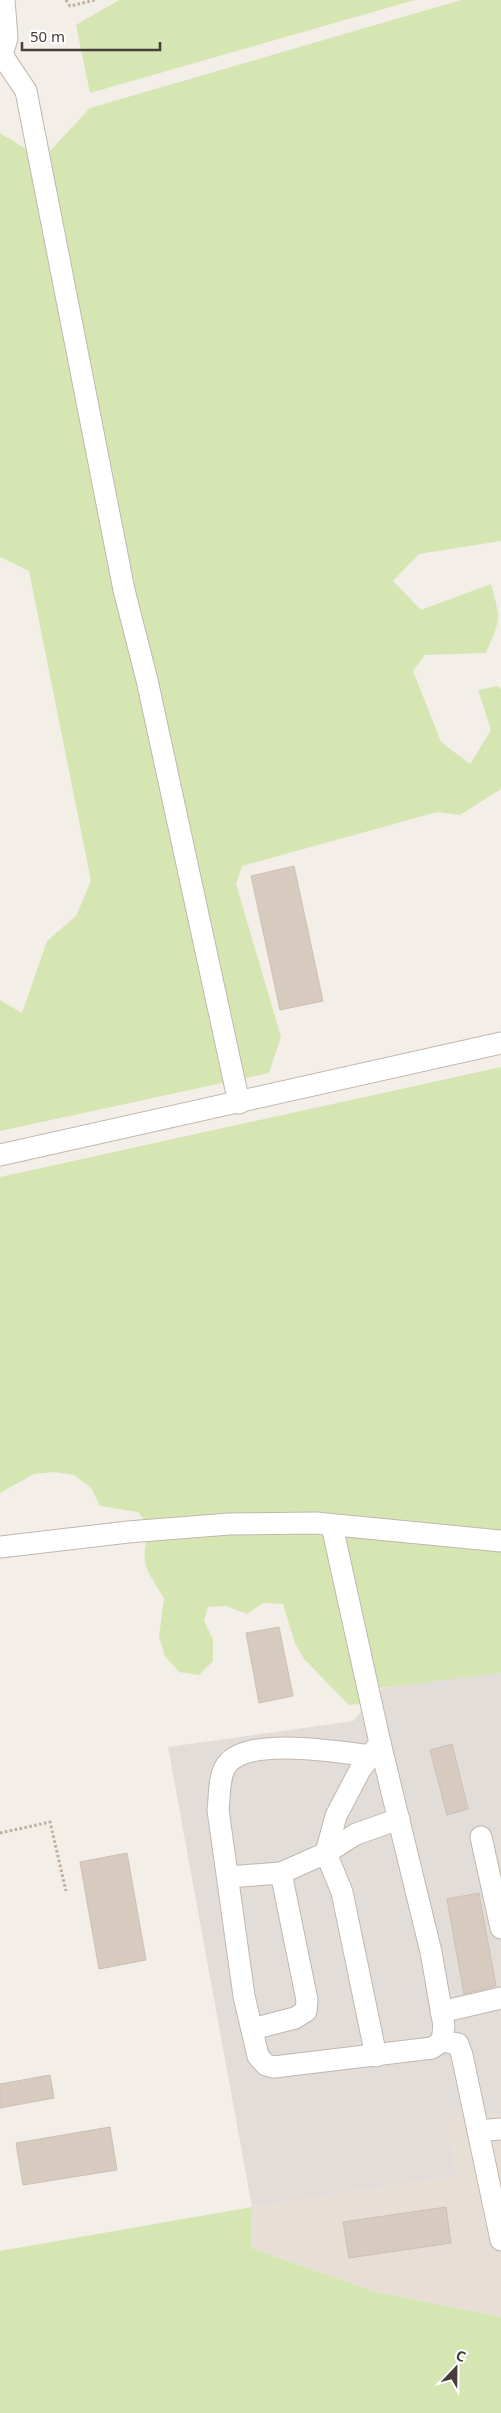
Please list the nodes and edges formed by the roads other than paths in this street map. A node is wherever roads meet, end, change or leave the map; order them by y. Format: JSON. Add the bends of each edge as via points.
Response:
{"nodes":[{"id":1,"x":4,"y":0,"type":"edge"},
{"id":2,"x":1,"y":55,"type":"edge"},
{"id":3,"x":501,"y":1042,"type":"edge"},
{"id":4,"x":239,"y":1103,"type":"junction"},
{"id":5,"x":0,"y":1156,"type":"edge"},
{"id":6,"x":332,"y":1526,"type":"junction"},
{"id":7,"x":501,"y":1541,"type":"edge"},
{"id":8,"x":0,"y":1547,"type":"edge"},
{"id":9,"x":376,"y":1749,"type":"junction"},
{"id":10,"x":399,"y":1818,"type":"junction"},
{"id":11,"x":481,"y":1837,"type":"dead end"},
{"id":12,"x":326,"y":1853,"type":"junction"},
{"id":13,"x":281,"y":1872,"type":"junction"},
{"id":14,"x":228,"y":1877,"type":"junction"},
{"id":15,"x":501,"y":1928,"type":"edge"},
{"id":16,"x":501,"y":1998,"type":"edge"},
{"id":17,"x":441,"y":2012,"type":"junction"},
{"id":18,"x":252,"y":2029,"type":"junction"},
{"id":19,"x":442,"y":2042,"type":"junction"},
{"id":20,"x":376,"y":2056,"type":"junction"},
{"id":21,"x":501,"y":2129,"type":"edge"},
{"id":22,"x":478,"y":2131,"type":"junction"},
{"id":23,"x":501,"y":2240,"type":"edge"}],
"edges":[{"from":1,"to":2,"type":"street","via":[[7,38]]},
{"from":2,"to":4,"type":"street","via":[[26,91],[124,590],[147,680]]},
{"from":3,"to":4,"type":"street"},
{"from":4,"to":5,"type":"street"},
{"from":6,"to":7,"type":"street"},
{"from":6,"to":8,"type":"street","via":[[316,1523],[229,1524]]},
{"from":6,"to":9,"type":"street"},
{"from":9,"to":10,"type":"street"},
{"from":9,"to":12,"type":"street","via":[[360,1770],[336,1816]]},
{"from":9,"to":14,"type":"street","via":[[294,1747],[247,1752],[229,1762],[221,1779],[218,1810]]},
{"from":10,"to":12,"type":"street","via":[[356,1834]]},
{"from":10,"to":17,"type":"street","via":[[431,1952]]},
{"from":11,"to":15,"type":"street"},
{"from":12,"to":13,"type":"street"},
{"from":12,"to":20,"type":"street","via":[[342,1892]]},
{"from":13,"to":14,"type":"street"},
{"from":13,"to":18,"type":"street","via":[[307,2000],[306,2011],[295,2018]]},
{"from":14,"to":18,"type":"street","via":[[244,1996]]},
{"from":16,"to":17,"type":"street"},
{"from":17,"to":19,"type":"street","via":[[444,2026]]},
{"from":18,"to":20,"type":"street","via":[[258,2056],[266,2065],[274,2067]]},
{"from":19,"to":20,"type":"street","via":[[432,2048]]},
{"from":19,"to":22,"type":"street","via":[[458,2044]]},
{"from":21,"to":22,"type":"street"},
{"from":22,"to":23,"type":"street"}]}
